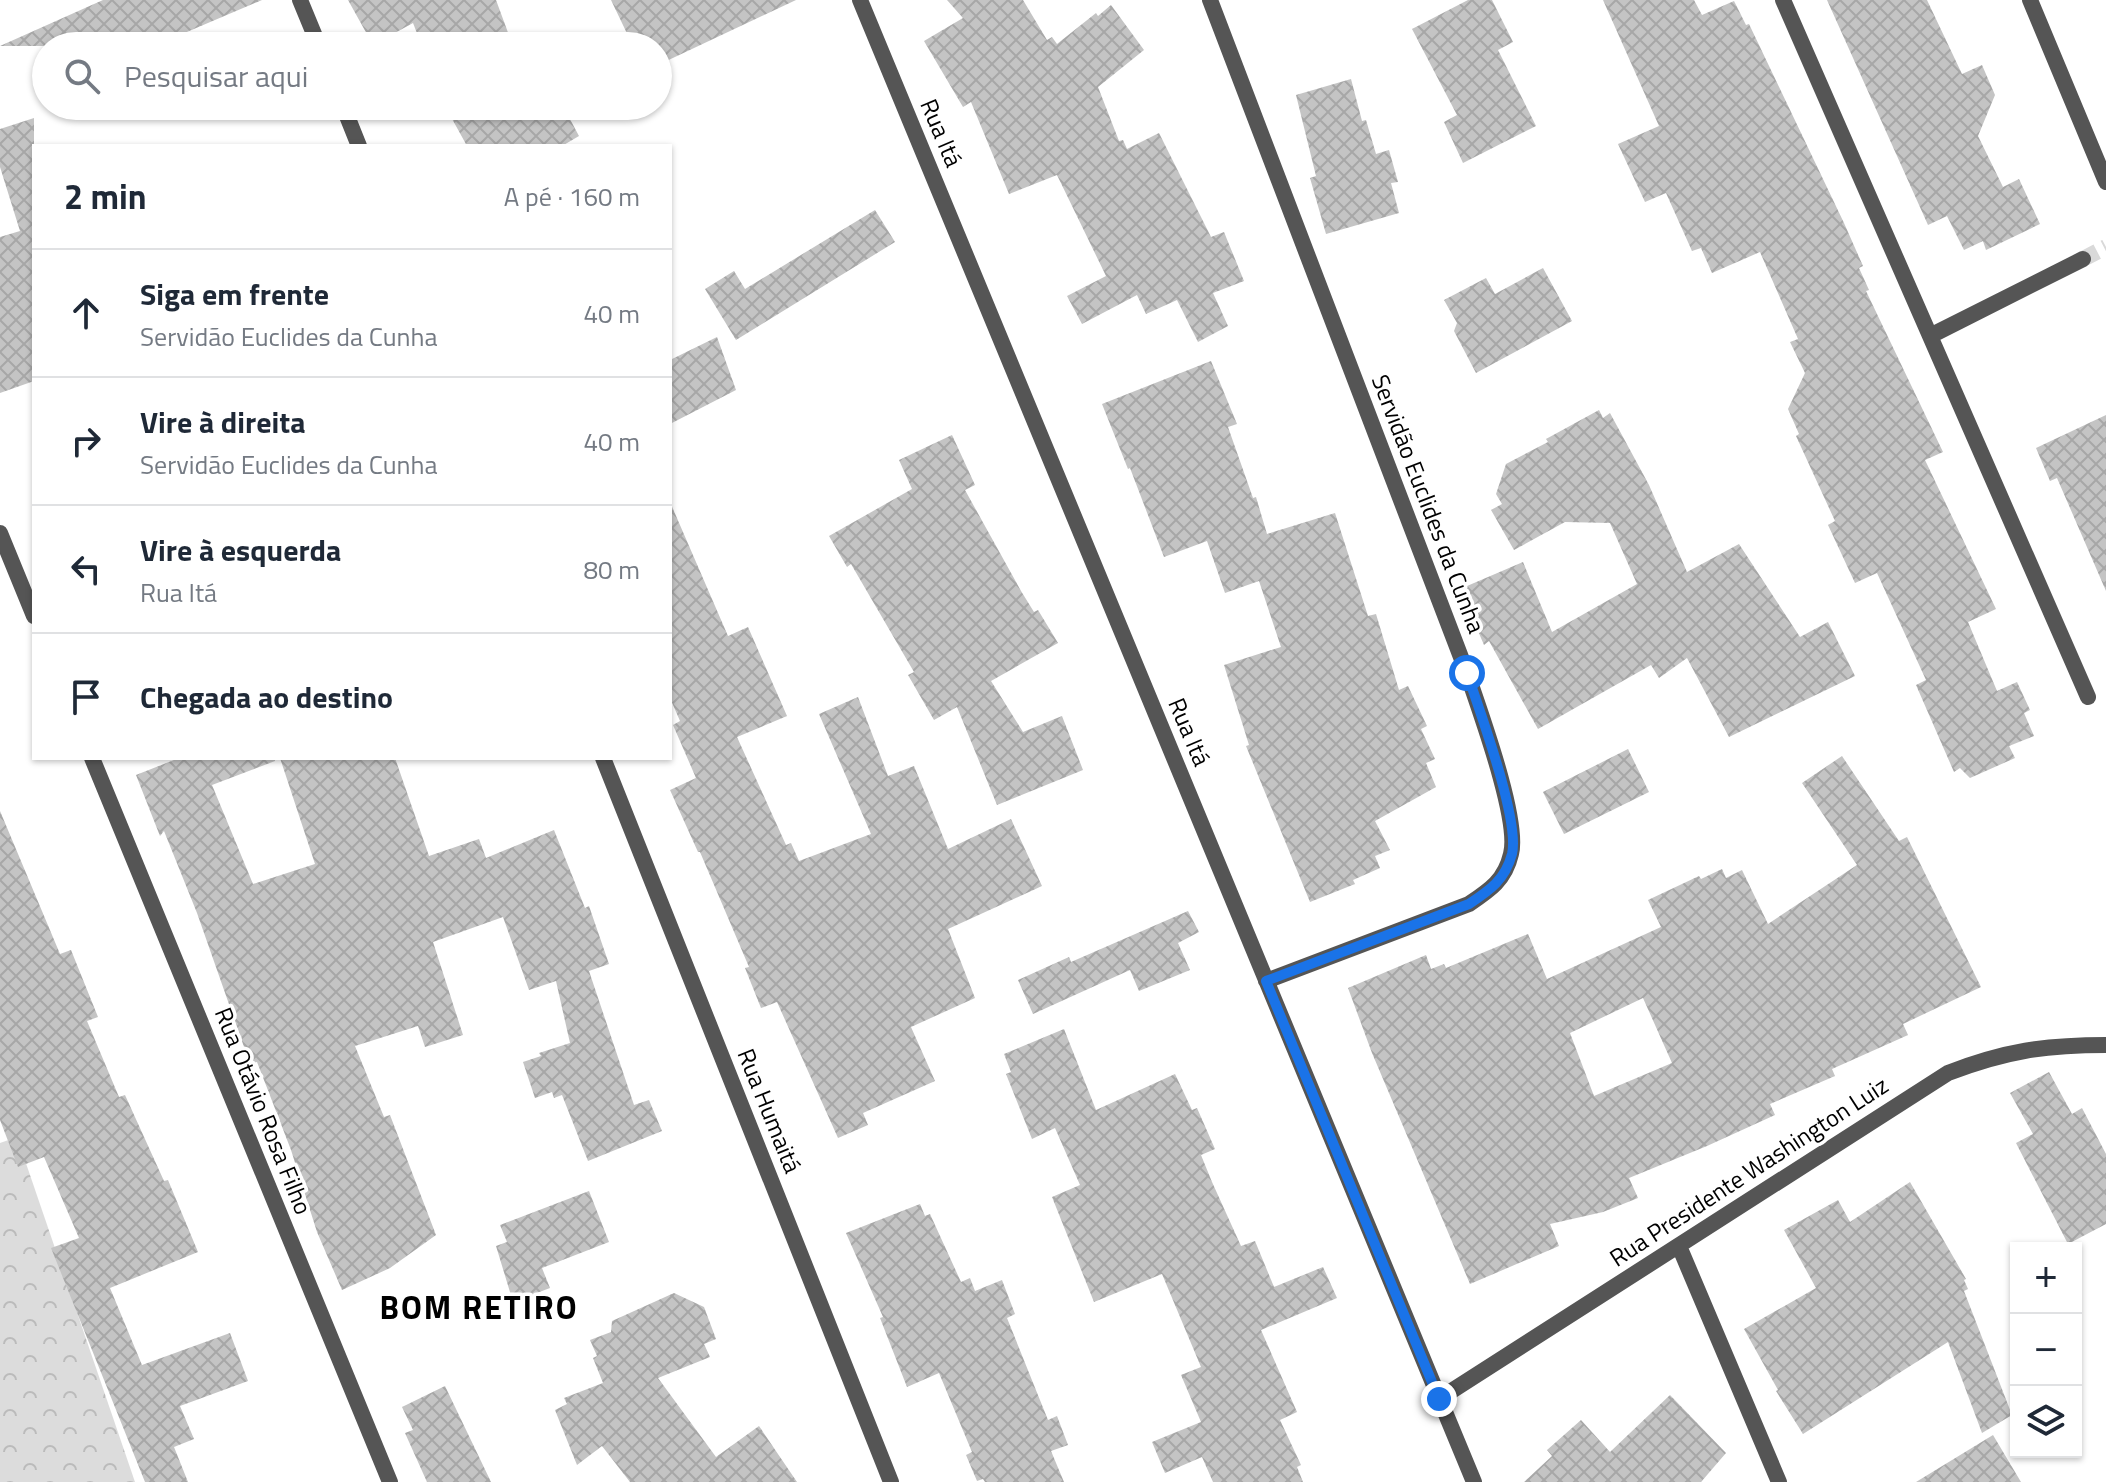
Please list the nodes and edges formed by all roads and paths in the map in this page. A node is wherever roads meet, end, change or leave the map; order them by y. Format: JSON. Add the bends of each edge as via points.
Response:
{"nodes":[{"id":1,"x":300,"y":0,"type":"edge"},
{"id":2,"x":860,"y":0,"type":"edge"},
{"id":3,"x":1210,"y":0,"type":"edge"},
{"id":4,"x":1783,"y":0,"type":"edge"},
{"id":5,"x":2030,"y":0,"type":"edge"},
{"id":6,"x":313,"y":32,"type":"edge"},
{"id":7,"x":349,"y":120,"type":"edge"},
{"id":8,"x":358,"y":144,"type":"edge"},
{"id":9,"x":2106,"y":182,"type":"edge"},
{"id":10,"x":2083,"y":259,"type":"tunnel mouth"},
{"id":11,"x":1930,"y":336,"type":"junction"},
{"id":12,"x":0,"y":533,"type":"edge"},
{"id":13,"x":32,"y":611,"type":"edge"},
{"id":14,"x":2088,"y":697,"type":"dead end"},
{"id":15,"x":93,"y":760,"type":"edge"},
{"id":16,"x":604,"y":760,"type":"edge"},
{"id":17,"x":1266,"y":981,"type":"junction"},
{"id":18,"x":2106,"y":1045,"type":"edge"},
{"id":19,"x":1679,"y":1246,"type":"junction"},
{"id":20,"x":1439,"y":1399,"type":"junction"},
{"id":21,"x":390,"y":1482,"type":"edge"},
{"id":22,"x":891,"y":1482,"type":"edge"},
{"id":23,"x":1474,"y":1482,"type":"edge"},
{"id":24,"x":1779,"y":1482,"type":"edge"}],
"edges":[{"from":1,"to":6,"type":"street"},
{"from":2,"to":17,"type":"street","name":"Rua Itá"},
{"from":3,"to":17,"type":"street","name":"Servidão Euclides da Cunha","via":[[1481,713],[1510,816],[1512,852],[1496,886],[1469,904]]},
{"from":4,"to":11,"type":"street"},
{"from":5,"to":9,"type":"street"},
{"from":7,"to":8,"type":"street"},
{"from":10,"to":11,"type":"street"},
{"from":11,"to":14,"type":"street"},
{"from":12,"to":13,"type":"street"},
{"from":15,"to":21,"type":"street","name":"Rua Otávio Rosa Filho"},
{"from":16,"to":22,"type":"street","name":"Rua Humaitá"},
{"from":17,"to":20,"type":"street","name":"Rua Itá"},
{"from":18,"to":19,"type":"street","name":"Rua Presidente Washington Luiz","via":[[2035,1047],[1948,1073]]},
{"from":19,"to":20,"type":"street","name":"Rua Presidente Washington Luiz"},
{"from":19,"to":24,"type":"street"},
{"from":20,"to":23,"type":"street","name":"Rua Itá"}]}
